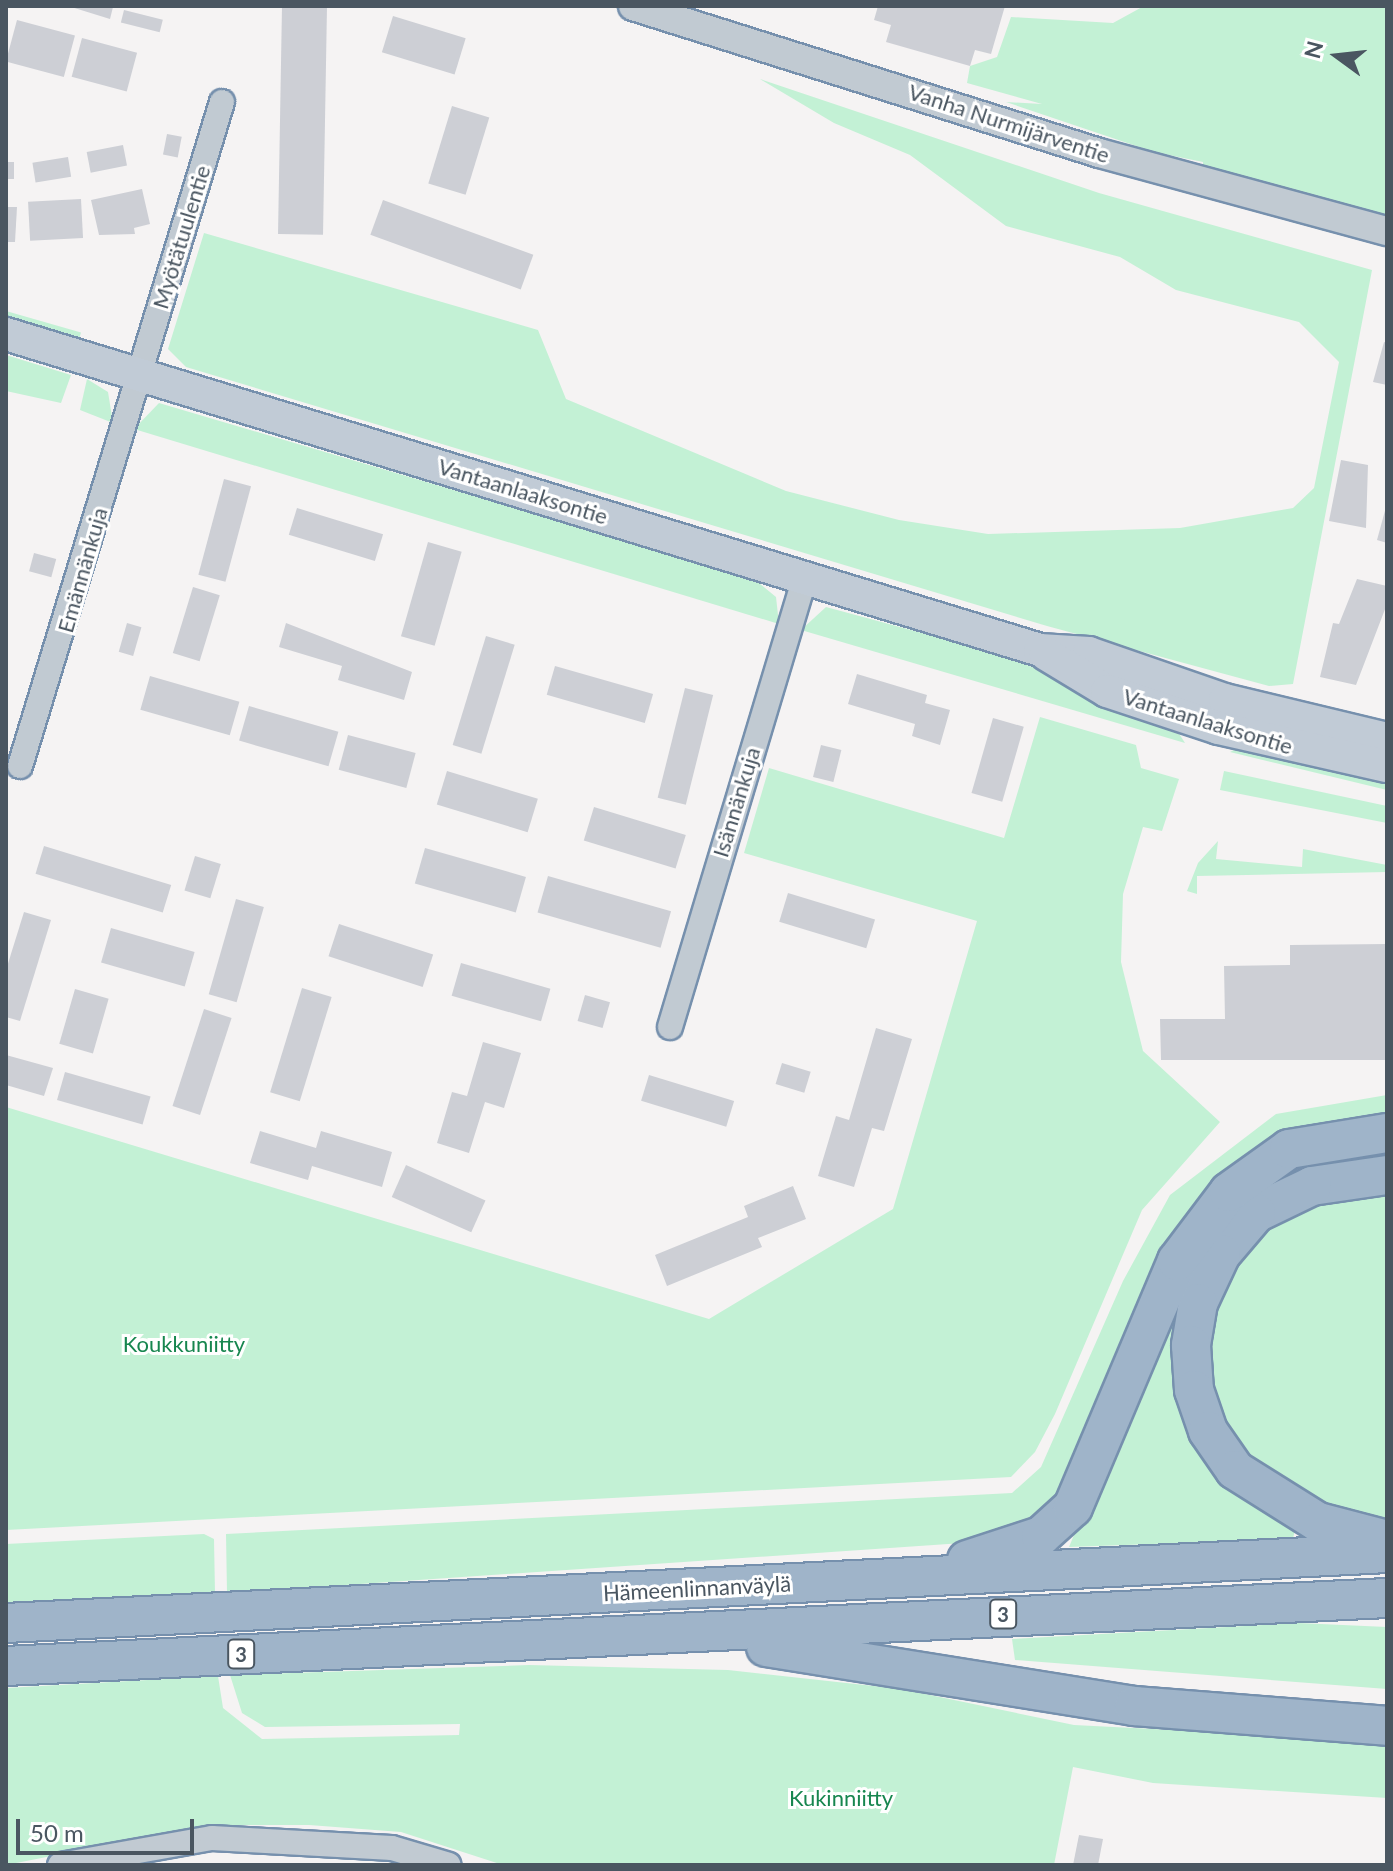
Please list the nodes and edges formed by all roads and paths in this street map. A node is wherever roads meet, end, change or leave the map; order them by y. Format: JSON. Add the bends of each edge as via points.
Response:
{"nodes":[{"id":1,"x":633,"y":6,"type":"edge"},
{"id":2,"x":222,"y":102,"type":"dead end"},
{"id":3,"x":1387,"y":231,"type":"edge"},
{"id":4,"x":6,"y":334,"type":"edge"},
{"id":5,"x":139,"y":372,"type":"junction"},
{"id":6,"x":805,"y":577,"type":"junction"},
{"id":7,"x":1040,"y":650,"type":"junction"},
{"id":8,"x":1387,"y":739,"type":"edge"},
{"id":9,"x":20,"y":766,"type":"dead end"},
{"id":10,"x":1387,"y":766,"type":"edge"},
{"id":11,"x":670,"y":1027,"type":"dead end"},
{"id":12,"x":1387,"y":1133,"type":"edge"},
{"id":13,"x":1387,"y":1175,"type":"edge"},
{"id":14,"x":1387,"y":1540,"type":"edge"},
{"id":15,"x":1387,"y":1553,"type":"edge"},
{"id":16,"x":869,"y":1580,"type":"junction"},
{"id":17,"x":1387,"y":1598,"type":"edge"},
{"id":18,"x":6,"y":1623,"type":"edge"},
{"id":19,"x":619,"y":1637,"type":"junction"},
{"id":20,"x":6,"y":1666,"type":"edge"},
{"id":21,"x":1387,"y":1726,"type":"edge"},
{"id":22,"x":60,"y":1865,"type":"edge"},
{"id":23,"x":449,"y":1865,"type":"edge"}],
"edges":[{"from":1,"to":3,"type":"street","name":"Vanha Nurmijärventie","via":[[1099,153]]},
{"from":2,"to":5,"type":"street","name":"Myötätuulentie"},
{"from":4,"to":5,"type":"main road","name":"Vantaanlaaksontie"},
{"from":5,"to":6,"type":"main road","name":"Vantaanlaaksontie"},
{"from":5,"to":9,"type":"street","name":"Emännänkuja"},
{"from":6,"to":7,"type":"main road","name":"Vantaanlaaksontie"},
{"from":6,"to":11,"type":"street","name":"Isännänkuja"},
{"from":7,"to":8,"type":"main road","name":"Vantaanlaaksontie","via":[[1089,653],[1225,700]]},
{"from":7,"to":10,"type":"main road","name":"Vantaanlaaksontie","via":[[1107,691],[1190,719]]},
{"from":12,"to":16,"type":"highway","via":[[1289,1149],[1198,1225],[1085,1488],[1057,1525],[978,1558]]},
{"from":13,"to":14,"type":"highway","via":[[1312,1186],[1256,1213],[1221,1254],[1198,1303],[1191,1345],[1194,1390],[1208,1431],[1235,1470],[1318,1522]]},
{"from":15,"to":16,"type":"highway","name":"Hämeenlinnanväylä","number":"3"},
{"from":16,"to":18,"type":"highway","name":"Hämeenlinnanväylä","number":"3"},
{"from":17,"to":19,"type":"highway","name":"Hämeenlinnanväylä","number":"3"},
{"from":19,"to":20,"type":"highway","name":"Hämeenlinnanväylä","number":"3"},
{"from":19,"to":21,"type":"highway","via":[[859,1657],[1134,1706]]},
{"from":22,"to":23,"type":"street","via":[[212,1838],[392,1848]]}]}
